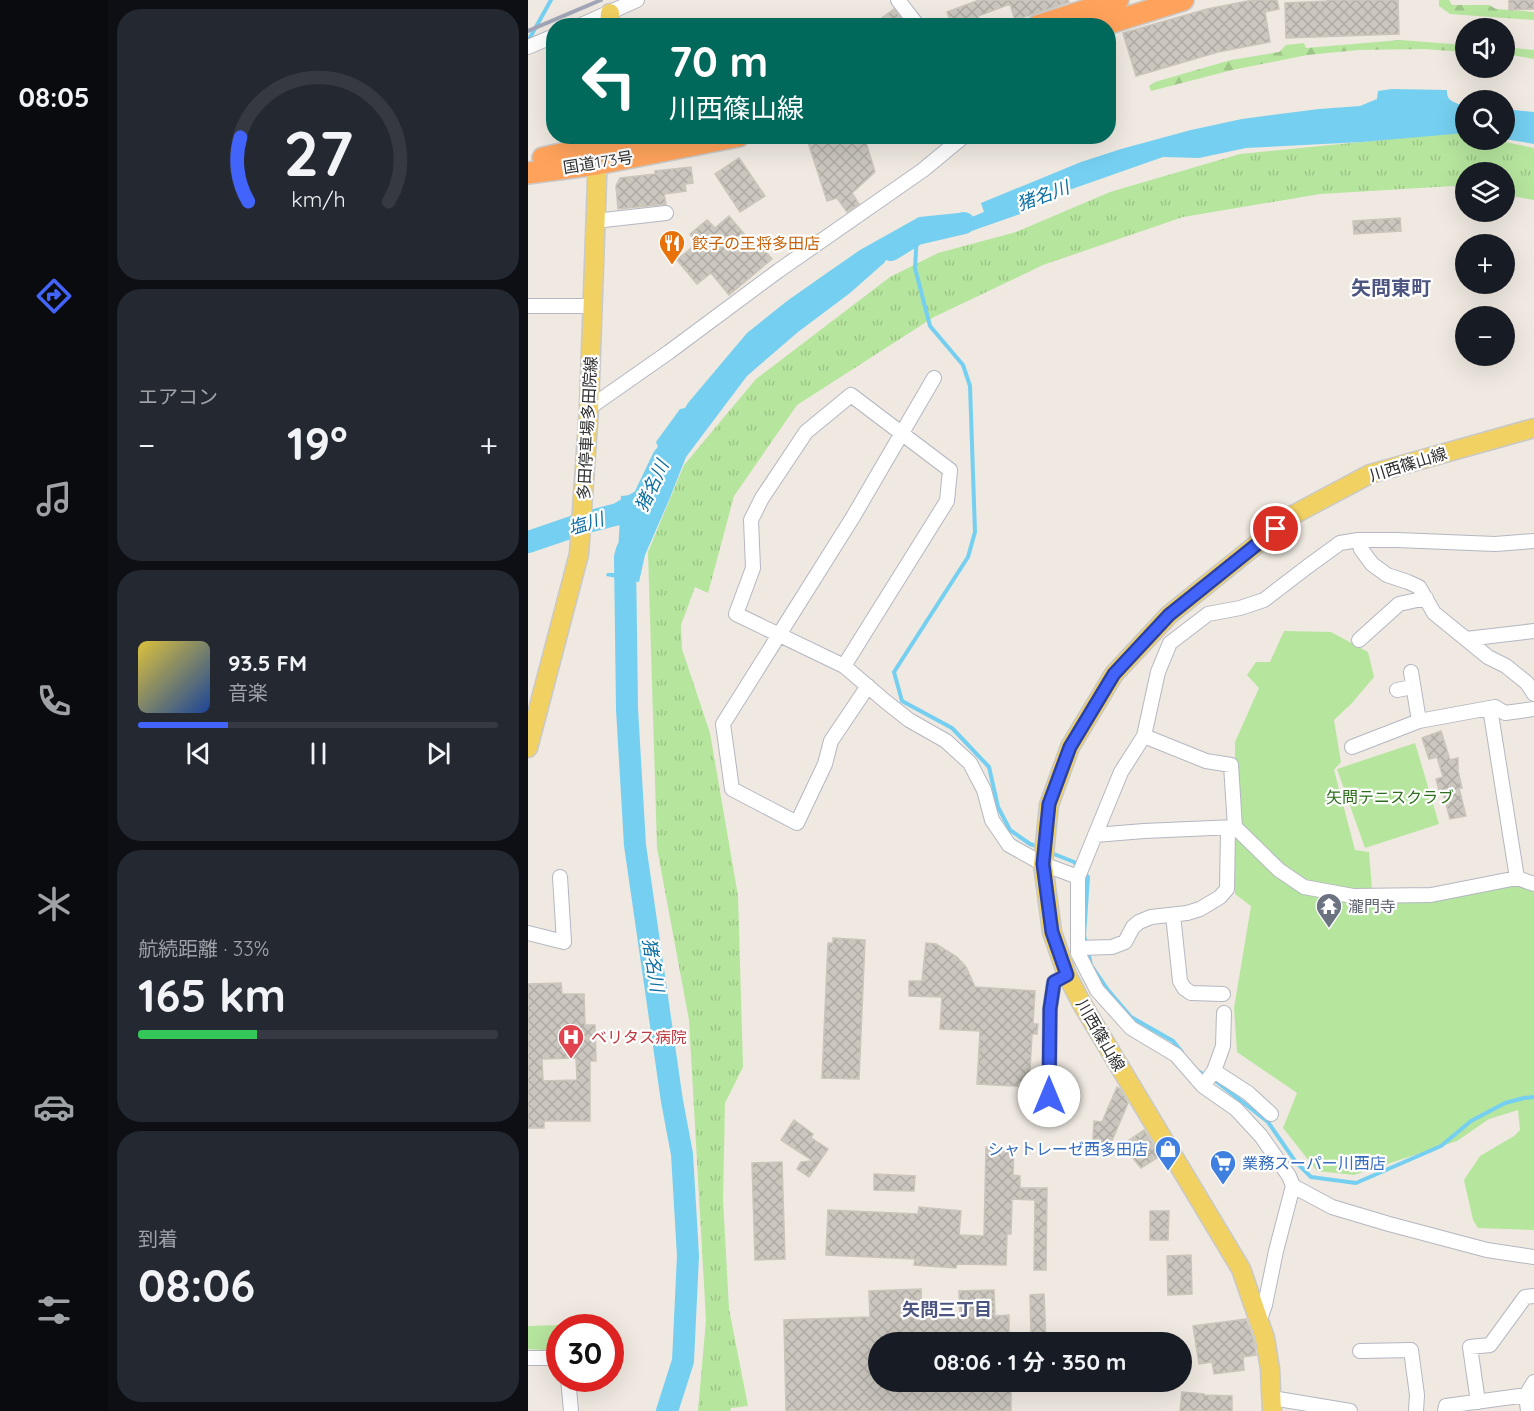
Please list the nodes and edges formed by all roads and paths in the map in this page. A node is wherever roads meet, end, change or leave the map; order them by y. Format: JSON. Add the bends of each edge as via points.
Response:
{"nodes":[{"id":1,"x":638,"y":0,"type":"edge"},
{"id":2,"x":897,"y":0,"type":"edge"},
{"id":3,"x":1118,"y":0,"type":"edge"},
{"id":4,"x":1183,"y":0,"type":"edge"},
{"id":5,"x":611,"y":18,"type":"edge"},
{"id":6,"x":912,"y":18,"type":"edge"},
{"id":7,"x":1062,"y":18,"type":"edge"},
{"id":8,"x":1116,"y":21,"type":"edge"},
{"id":9,"x":546,"y":39,"type":"edge"},
{"id":10,"x":528,"y":47,"type":"edge"},
{"id":11,"x":620,"y":144,"type":"edge"},
{"id":12,"x":652,"y":144,"type":"edge"},
{"id":13,"x":954,"y":144,"type":"edge"},
{"id":14,"x":598,"y":149,"type":"edge"},
{"id":15,"x":528,"y":160,"type":"edge"},
{"id":16,"x":528,"y":173,"type":"edge"},
{"id":17,"x":666,"y":213,"type":"dead end"},
{"id":18,"x":595,"y":221,"type":"junction"},
{"id":19,"x":528,"y":306,"type":"edge"},
{"id":20,"x":593,"y":306,"type":"junction"},
{"id":21,"x":934,"y":378,"type":"dead end"},
{"id":22,"x":590,"y":408,"type":"junction"},
{"id":23,"x":1534,"y":428,"type":"edge"},
{"id":24,"x":902,"y":433,"type":"junction"},
{"id":25,"x":1359,"y":540,"type":"junction"},
{"id":26,"x":1534,"y":541,"type":"edge"},
{"id":27,"x":1425,"y":598,"type":"junction"},
{"id":28,"x":1534,"y":631,"type":"edge"},
{"id":29,"x":780,"y":634,"type":"junction"},
{"id":30,"x":1466,"y":639,"type":"junction"},
{"id":31,"x":1359,"y":640,"type":"dead end"},
{"id":32,"x":844,"y":666,"type":"junction"},
{"id":33,"x":1411,"y":672,"type":"dead end"},
{"id":34,"x":868,"y":686,"type":"junction"},
{"id":35,"x":1413,"y":687,"type":"junction"},
{"id":36,"x":1397,"y":690,"type":"dead end"},
{"id":37,"x":1534,"y":694,"type":"edge"},
{"id":38,"x":1490,"y":708,"type":"junction"},
{"id":39,"x":1534,"y":709,"type":"edge"},
{"id":40,"x":1419,"y":721,"type":"junction"},
{"id":41,"x":1401,"y":728,"type":"dead end"},
{"id":42,"x":1144,"y":736,"type":"junction"},
{"id":43,"x":528,"y":748,"type":"edge"},
{"id":44,"x":1231,"y":828,"type":"junction"},
{"id":45,"x":1095,"y":835,"type":"junction"},
{"id":46,"x":1043,"y":864,"type":"junction"},
{"id":47,"x":560,"y":877,"type":"dead end"},
{"id":48,"x":1078,"y":877,"type":"junction"},
{"id":49,"x":1517,"y":878,"type":"junction"},
{"id":50,"x":1534,"y":884,"type":"edge"},
{"id":51,"x":1173,"y":915,"type":"junction"},
{"id":52,"x":528,"y":933,"type":"edge"},
{"id":53,"x":1078,"y":948,"type":"junction"},
{"id":54,"x":1067,"y":975,"type":"junction"},
{"id":55,"x":1223,"y":994,"type":"dead end"},
{"id":56,"x":1224,"y":1013,"type":"dead end"},
{"id":57,"x":1214,"y":1071,"type":"junction"},
{"id":58,"x":1203,"y":1086,"type":"junction"},
{"id":59,"x":1049,"y":1096,"type":"dead end"},
{"id":60,"x":1271,"y":1114,"type":"dead end"},
{"id":61,"x":1293,"y":1186,"type":"junction"},
{"id":62,"x":1534,"y":1257,"type":"edge"},
{"id":63,"x":1534,"y":1296,"type":"edge"},
{"id":64,"x":1259,"y":1322,"type":"junction"},
{"id":65,"x":1360,"y":1351,"type":"dead end"},
{"id":66,"x":528,"y":1358,"type":"edge"},
{"id":67,"x":546,"y":1358,"type":"edge"},
{"id":68,"x":1534,"y":1382,"type":"edge"},
{"id":69,"x":569,"y":1392,"type":"edge"},
{"id":70,"x":1530,"y":1394,"type":"edge"},
{"id":71,"x":1478,"y":1402,"type":"junction"},
{"id":72,"x":1272,"y":1405,"type":"edge"},
{"id":73,"x":1322,"y":1408,"type":"edge"},
{"id":74,"x":571,"y":1411,"type":"edge"},
{"id":75,"x":1350,"y":1411,"type":"edge"},
{"id":76,"x":1416,"y":1411,"type":"edge"},
{"id":77,"x":1445,"y":1411,"type":"edge"},
{"id":78,"x":1528,"y":1411,"type":"edge"}],
"edges":[{"from":1,"to":5,"type":"street"},
{"from":2,"to":6,"type":"street"},
{"from":3,"to":7,"type":"highway"},
{"from":4,"to":8,"type":"highway"},
{"from":9,"to":10,"type":"street"},
{"from":11,"to":14,"type":"highway","name":"国道173号"},
{"from":12,"to":14,"type":"highway","name":"国道173号"},
{"from":13,"to":22,"type":"street"},
{"from":14,"to":15,"type":"highway","name":"国道173号"},
{"from":14,"to":16,"type":"highway","name":"国道173号"},
{"from":14,"to":18,"type":"main road","name":"多田停車場多田院線"},
{"from":17,"to":18,"type":"street"},
{"from":18,"to":20,"type":"main road","name":"多田停車場多田院線"},
{"from":19,"to":20,"type":"street"},
{"from":20,"to":22,"type":"main road","name":"多田停車場多田院線"},
{"from":21,"to":24,"type":"street"},
{"from":22,"to":43,"type":"main road","name":"多田停車場多田院線","via":[[579,554]]},
{"from":23,"to":46,"type":"main road","name":"川西篠山線","via":[[1370,474],[1293,515],[1169,615],[1114,674],[1070,747],[1049,804]]},
{"from":24,"to":29,"type":"street"},
{"from":24,"to":29,"type":"street","via":[[851,395],[806,432],[762,498],[751,520],[753,568],[736,614]]},
{"from":24,"to":32,"type":"street","via":[[950,470],[947,501]]},
{"from":25,"to":26,"type":"street","via":[[1496,544]]},
{"from":25,"to":27,"type":"street","via":[[1372,564],[1387,575],[1419,587]]},
{"from":25,"to":42,"type":"street","via":[[1340,543],[1264,600],[1208,614],[1170,644],[1158,672]]},
{"from":27,"to":30,"type":"street","via":[[1434,613]]},
{"from":27,"to":31,"type":"street","via":[[1399,604]]},
{"from":28,"to":30,"type":"street"},
{"from":29,"to":32,"type":"street"},
{"from":29,"to":34,"type":"street","via":[[723,724],[732,789],[797,823],[825,764],[831,741]]},
{"from":30,"to":37,"type":"street","via":[[1527,682]]},
{"from":32,"to":34,"type":"street"},
{"from":33,"to":35,"type":"street"},
{"from":34,"to":46,"type":"street","via":[[909,720],[946,741],[970,763],[984,790],[992,820],[1009,845]]},
{"from":35,"to":36,"type":"street"},
{"from":35,"to":40,"type":"street"},
{"from":38,"to":39,"type":"street","via":[[1505,713]]},
{"from":38,"to":40,"type":"street"},
{"from":38,"to":49,"type":"street"},
{"from":40,"to":41,"type":"street","via":[[1386,734],[1352,747],[1382,735]]},
{"from":42,"to":44,"type":"street","via":[[1206,761],[1231,765]]},
{"from":42,"to":45,"type":"street","via":[[1121,772]]},
{"from":44,"to":45,"type":"street"},
{"from":44,"to":49,"type":"street","via":[[1304,887],[1353,896],[1431,895]]},
{"from":44,"to":51,"type":"street","via":[[1227,889],[1200,909]]},
{"from":45,"to":48,"type":"street"},
{"from":46,"to":48,"type":"street"},
{"from":46,"to":54,"type":"main road","name":"川西篠山線","via":[[1052,932]]},
{"from":47,"to":52,"type":"street","via":[[564,942]]},
{"from":48,"to":53,"type":"street"},
{"from":49,"to":50,"type":"street"},
{"from":51,"to":53,"type":"street","via":[[1139,922],[1125,942],[1112,947]]},
{"from":51,"to":55,"type":"street","via":[[1184,988],[1191,993]]},
{"from":53,"to":58,"type":"street","via":[[1097,990],[1131,1028],[1176,1055]]},
{"from":54,"to":59,"type":"street","via":[[1054,982]]},
{"from":54,"to":64,"type":"main road","name":"川西篠山線","via":[[1241,1269]]},
{"from":56,"to":57,"type":"street","via":[[1223,1046]]},
{"from":57,"to":58,"type":"street"},
{"from":57,"to":60,"type":"street"},
{"from":58,"to":61,"type":"street","via":[[1236,1109],[1261,1136]]},
{"from":61,"to":62,"type":"street","via":[[1332,1207],[1377,1221],[1487,1251]]},
{"from":61,"to":64,"type":"street"},
{"from":63,"to":71,"type":"street","via":[[1525,1297],[1490,1345],[1470,1347]]},
{"from":64,"to":72,"type":"main road","name":"川西篠山線","via":[[1265,1338]]},
{"from":65,"to":76,"type":"street","via":[[1411,1350]]},
{"from":66,"to":67,"type":"street"},
{"from":68,"to":70,"type":"street"},
{"from":69,"to":74,"type":"street"},
{"from":70,"to":71,"type":"street"},
{"from":70,"to":78,"type":"street"},
{"from":71,"to":77,"type":"street","via":[[1446,1406]]},
{"from":72,"to":73,"type":"street"},
{"from":73,"to":75,"type":"street"}]}
